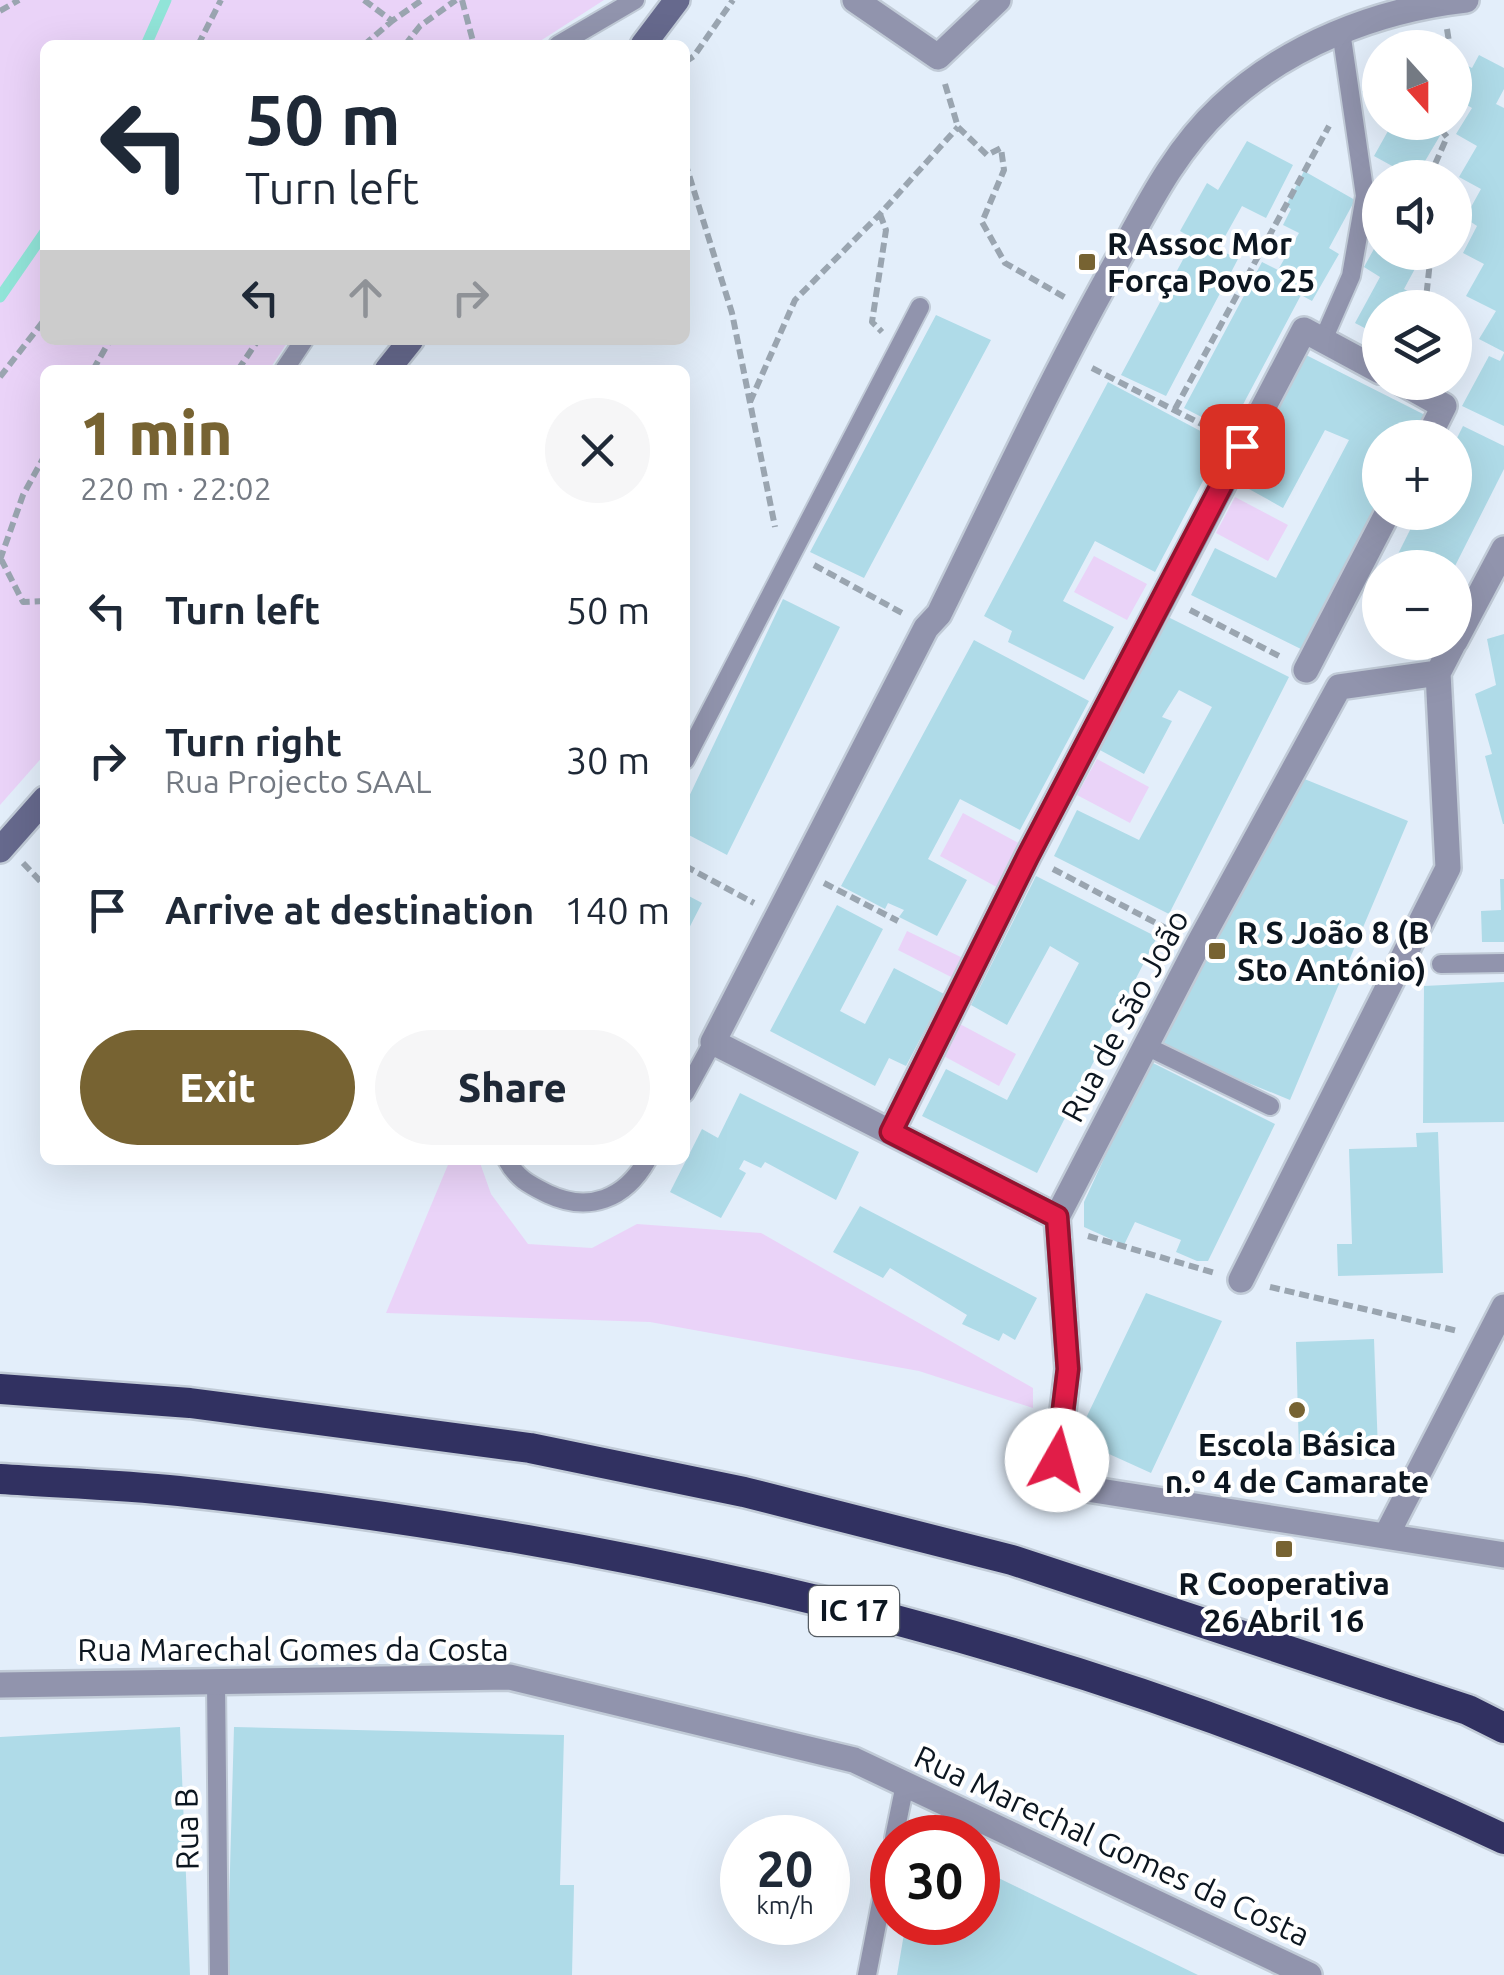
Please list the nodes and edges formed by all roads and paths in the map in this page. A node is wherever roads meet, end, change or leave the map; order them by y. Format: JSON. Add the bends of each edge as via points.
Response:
{"nodes":[{"id":1,"x":19,"y":0,"type":"edge"},
{"id":2,"x":221,"y":0,"type":"edge"},
{"id":3,"x":364,"y":0,"type":"edge"},
{"id":4,"x":422,"y":0,"type":"edge"},
{"id":5,"x":459,"y":0,"type":"edge"},
{"id":6,"x":635,"y":0,"type":"edge"},
{"id":7,"x":676,"y":0,"type":"edge"},
{"id":8,"x":733,"y":0,"type":"edge"},
{"id":9,"x":855,"y":0,"type":"edge"},
{"id":10,"x":998,"y":0,"type":"edge"},
{"id":11,"x":1466,"y":0,"type":"edge"},
{"id":12,"x":0,"y":11,"type":"edge"},
{"id":13,"x":392,"y":21,"type":"junction"},
{"id":14,"x":1341,"y":31,"type":"junction"},
{"id":15,"x":201,"y":40,"type":"edge"},
{"id":16,"x":370,"y":40,"type":"edge"},
{"id":17,"x":409,"y":40,"type":"edge"},
{"id":18,"x":472,"y":40,"type":"edge"},
{"id":19,"x":567,"y":40,"type":"edge"},
{"id":20,"x":647,"y":40,"type":"edge"},
{"id":21,"x":938,"y":57,"type":"junction"},
{"id":22,"x":690,"y":59,"type":"edge"},
{"id":23,"x":1351,"y":85,"type":"junction"},
{"id":24,"x":958,"y":127,"type":"junction"},
{"id":25,"x":690,"y":178,"type":"edge"},
{"id":26,"x":880,"y":214,"type":"junction"},
{"id":27,"x":920,"y":307,"type":"dead end"},
{"id":28,"x":1089,"y":310,"type":"junction"},
{"id":29,"x":40,"y":325,"type":"edge"},
{"id":30,"x":1324,"y":340,"type":"junction"},
{"id":31,"x":406,"y":345,"type":"edge"},
{"id":32,"x":897,"y":348,"type":"junction"},
{"id":33,"x":1066,"y":355,"type":"junction"},
{"id":34,"x":1362,"y":361,"type":"edge"},
{"id":35,"x":391,"y":365,"type":"edge"},
{"id":36,"x":0,"y":376,"type":"edge"},
{"id":37,"x":1433,"y":400,"type":"edge"},
{"id":38,"x":750,"y":402,"type":"junction"},
{"id":39,"x":1174,"y":409,"type":"junction"},
{"id":40,"x":1437,"y":420,"type":"edge"},
{"id":41,"x":1242,"y":446,"type":"junction"},
{"id":42,"x":40,"y":463,"type":"edge"},
{"id":43,"x":1379,"y":530,"type":"edge"},
{"id":44,"x":1504,"y":549,"type":"edge"},
{"id":45,"x":791,"y":553,"type":"junction"},
{"id":46,"x":0,"y":560,"type":"edge"},
{"id":47,"x":874,"y":596,"type":"dead end"},
{"id":48,"x":1163,"y":596,"type":"junction"},
{"id":49,"x":40,"y":601,"type":"edge"},
{"id":50,"x":1472,"y":609,"type":"edge"},
{"id":51,"x":1445,"y":660,"type":"edge"},
{"id":52,"x":1306,"y":670,"type":"joint"},
{"id":53,"x":1438,"y":673,"type":"junction"},
{"id":54,"x":690,"y":750,"type":"edge"},
{"id":55,"x":40,"y":805,"type":"edge"},
{"id":56,"x":0,"y":850,"type":"edge"},
{"id":57,"x":1028,"y":856,"type":"junction"},
{"id":58,"x":690,"y":869,"type":"edge"},
{"id":59,"x":801,"y":872,"type":"junction"},
{"id":60,"x":720,"y":884,"type":"dead end"},
{"id":61,"x":898,"y":920,"type":"dead end"},
{"id":62,"x":1198,"y":945,"type":"junction"},
{"id":63,"x":1504,"y":963,"type":"edge"},
{"id":64,"x":1441,"y":964,"type":"dead end"},
{"id":65,"x":714,"y":1042,"type":"junction"},
{"id":66,"x":1146,"y":1046,"type":"junction"},
{"id":67,"x":690,"y":1084,"type":"edge"},
{"id":68,"x":1270,"y":1106,"type":"dead end"},
{"id":69,"x":891,"y":1132,"type":"junction"},
{"id":70,"x":511,"y":1165,"type":"edge"},
{"id":71,"x":644,"y":1165,"type":"edge"},
{"id":72,"x":1057,"y":1217,"type":"junction"},
{"id":73,"x":1241,"y":1280,"type":"junction"},
{"id":74,"x":1504,"y":1307,"type":"edge"},
{"id":75,"x":1486,"y":1338,"type":"junction"},
{"id":76,"x":0,"y":1389,"type":"edge"},
{"id":77,"x":0,"y":1479,"type":"edge"},
{"id":78,"x":1386,"y":1536,"type":"junction"},
{"id":79,"x":1504,"y":1556,"type":"edge"},
{"id":80,"x":216,"y":1682,"type":"junction"},
{"id":81,"x":0,"y":1685,"type":"edge"},
{"id":82,"x":1504,"y":1728,"type":"edge"},
{"id":83,"x":905,"y":1784,"type":"junction"},
{"id":84,"x":899,"y":1815,"type":"edge"},
{"id":85,"x":1504,"y":1839,"type":"edge"},
{"id":86,"x":873,"y":1945,"type":"edge"},
{"id":87,"x":219,"y":1975,"type":"edge"},
{"id":88,"x":867,"y":1975,"type":"edge"},
{"id":89,"x":1308,"y":1975,"type":"edge"}],
"edges":[{"from":1,"to":12,"type":"path"},
{"from":2,"to":15,"type":"path"},
{"from":3,"to":13,"type":"path"},
{"from":4,"to":13,"type":"path"},
{"from":5,"to":17,"type":"path"},
{"from":5,"to":18,"type":"path"},
{"from":6,"to":19,"type":"lane"},
{"from":7,"to":20,"type":"street"},
{"from":8,"to":22,"type":"path"},
{"from":9,"to":21,"type":"street"},
{"from":10,"to":21,"type":"street"},
{"from":11,"to":14,"type":"street"},
{"from":13,"to":16,"type":"path"},
{"from":14,"to":23,"type":"lane"},
{"from":14,"to":28,"type":"street","via":[[1256,78],[1196,132]]},
{"from":21,"to":24,"type":"path"},
{"from":23,"to":30,"type":"lane","via":[[1365,196],[1351,276]]},
{"from":23,"to":39,"type":"path"},
{"from":24,"to":26,"type":"path"},
{"from":24,"to":28,"type":"path","via":[[987,155],[1002,148],[1004,170],[982,222],[1005,263]]},
{"from":25,"to":38,"type":"path","via":[[732,313]]},
{"from":26,"to":32,"type":"path","via":[[886,230],[872,322]]},
{"from":26,"to":38,"type":"path","via":[[795,300]]},
{"from":27,"to":32,"type":"lane"},
{"from":28,"to":33,"type":"street"},
{"from":29,"to":36,"type":"path"},
{"from":30,"to":34,"type":"street"},
{"from":30,"to":41,"type":"street","via":[[1304,330]]},
{"from":31,"to":35,"type":"street"},
{"from":32,"to":45,"type":"lane"},
{"from":33,"to":39,"type":"path"},
{"from":33,"to":59,"type":"street","via":[[939,614]]},
{"from":37,"to":40,"type":"street","via":[[1444,406]]},
{"from":38,"to":45,"type":"path","via":[[778,537]]},
{"from":39,"to":41,"type":"path"},
{"from":41,"to":48,"type":"street"},
{"from":42,"to":46,"type":"path"},
{"from":43,"to":52,"type":"street"},
{"from":44,"to":50,"type":"street"},
{"from":45,"to":47,"type":"path"},
{"from":45,"to":54,"type":"lane"},
{"from":46,"to":49,"type":"path","via":[[23,602]]},
{"from":48,"to":52,"type":"path"},
{"from":48,"to":57,"type":"street"},
{"from":51,"to":53,"type":"street"},
{"from":53,"to":62,"type":"street","name":"Rua de São João","via":[[1340,687]]},
{"from":53,"to":73,"type":"street","via":[[1448,868]]},
{"from":55,"to":56,"type":"street"},
{"from":57,"to":62,"type":"path"},
{"from":57,"to":69,"type":"street"},
{"from":58,"to":60,"type":"path"},
{"from":59,"to":61,"type":"path"},
{"from":59,"to":65,"type":"street"},
{"from":62,"to":66,"type":"street","name":"Rua de São João"},
{"from":63,"to":64,"type":"lane"},
{"from":65,"to":67,"type":"lane"},
{"from":65,"to":69,"type":"street"},
{"from":66,"to":68,"type":"lane"},
{"from":66,"to":72,"type":"street","name":"Rua de São João"},
{"from":69,"to":72,"type":"street"},
{"from":70,"to":71,"type":"lane","via":[[527,1184],[580,1204],[620,1192]]},
{"from":72,"to":73,"type":"path","via":[[1112,1246]]},
{"from":72,"to":78,"type":"street","via":[[1068,1369],[1057,1460],[1081,1488]]},
{"from":73,"to":75,"type":"path"},
{"from":74,"to":75,"type":"street"},
{"from":75,"to":78,"type":"street"},
{"from":76,"to":82,"type":"highway","via":[[190,1403],[530,1448],[744,1492],[1012,1560],[1468,1710]]},
{"from":77,"to":85,"type":"highway","number":"IC 17","via":[[338,1510],[718,1577],[965,1640],[1221,1719]]},
{"from":78,"to":79,"type":"street"},
{"from":80,"to":81,"type":"street","name":"Rua Marechal Gomes da Costa"},
{"from":80,"to":83,"type":"street","name":"Rua Marechal Gomes da Costa","via":[[509,1676],[854,1760]]},
{"from":80,"to":87,"type":"lane","name":"Rua B"},
{"from":83,"to":84,"type":"lane"},
{"from":83,"to":89,"type":"street","name":"Rua Marechal Gomes da Costa"},
{"from":86,"to":88,"type":"lane"}]}
